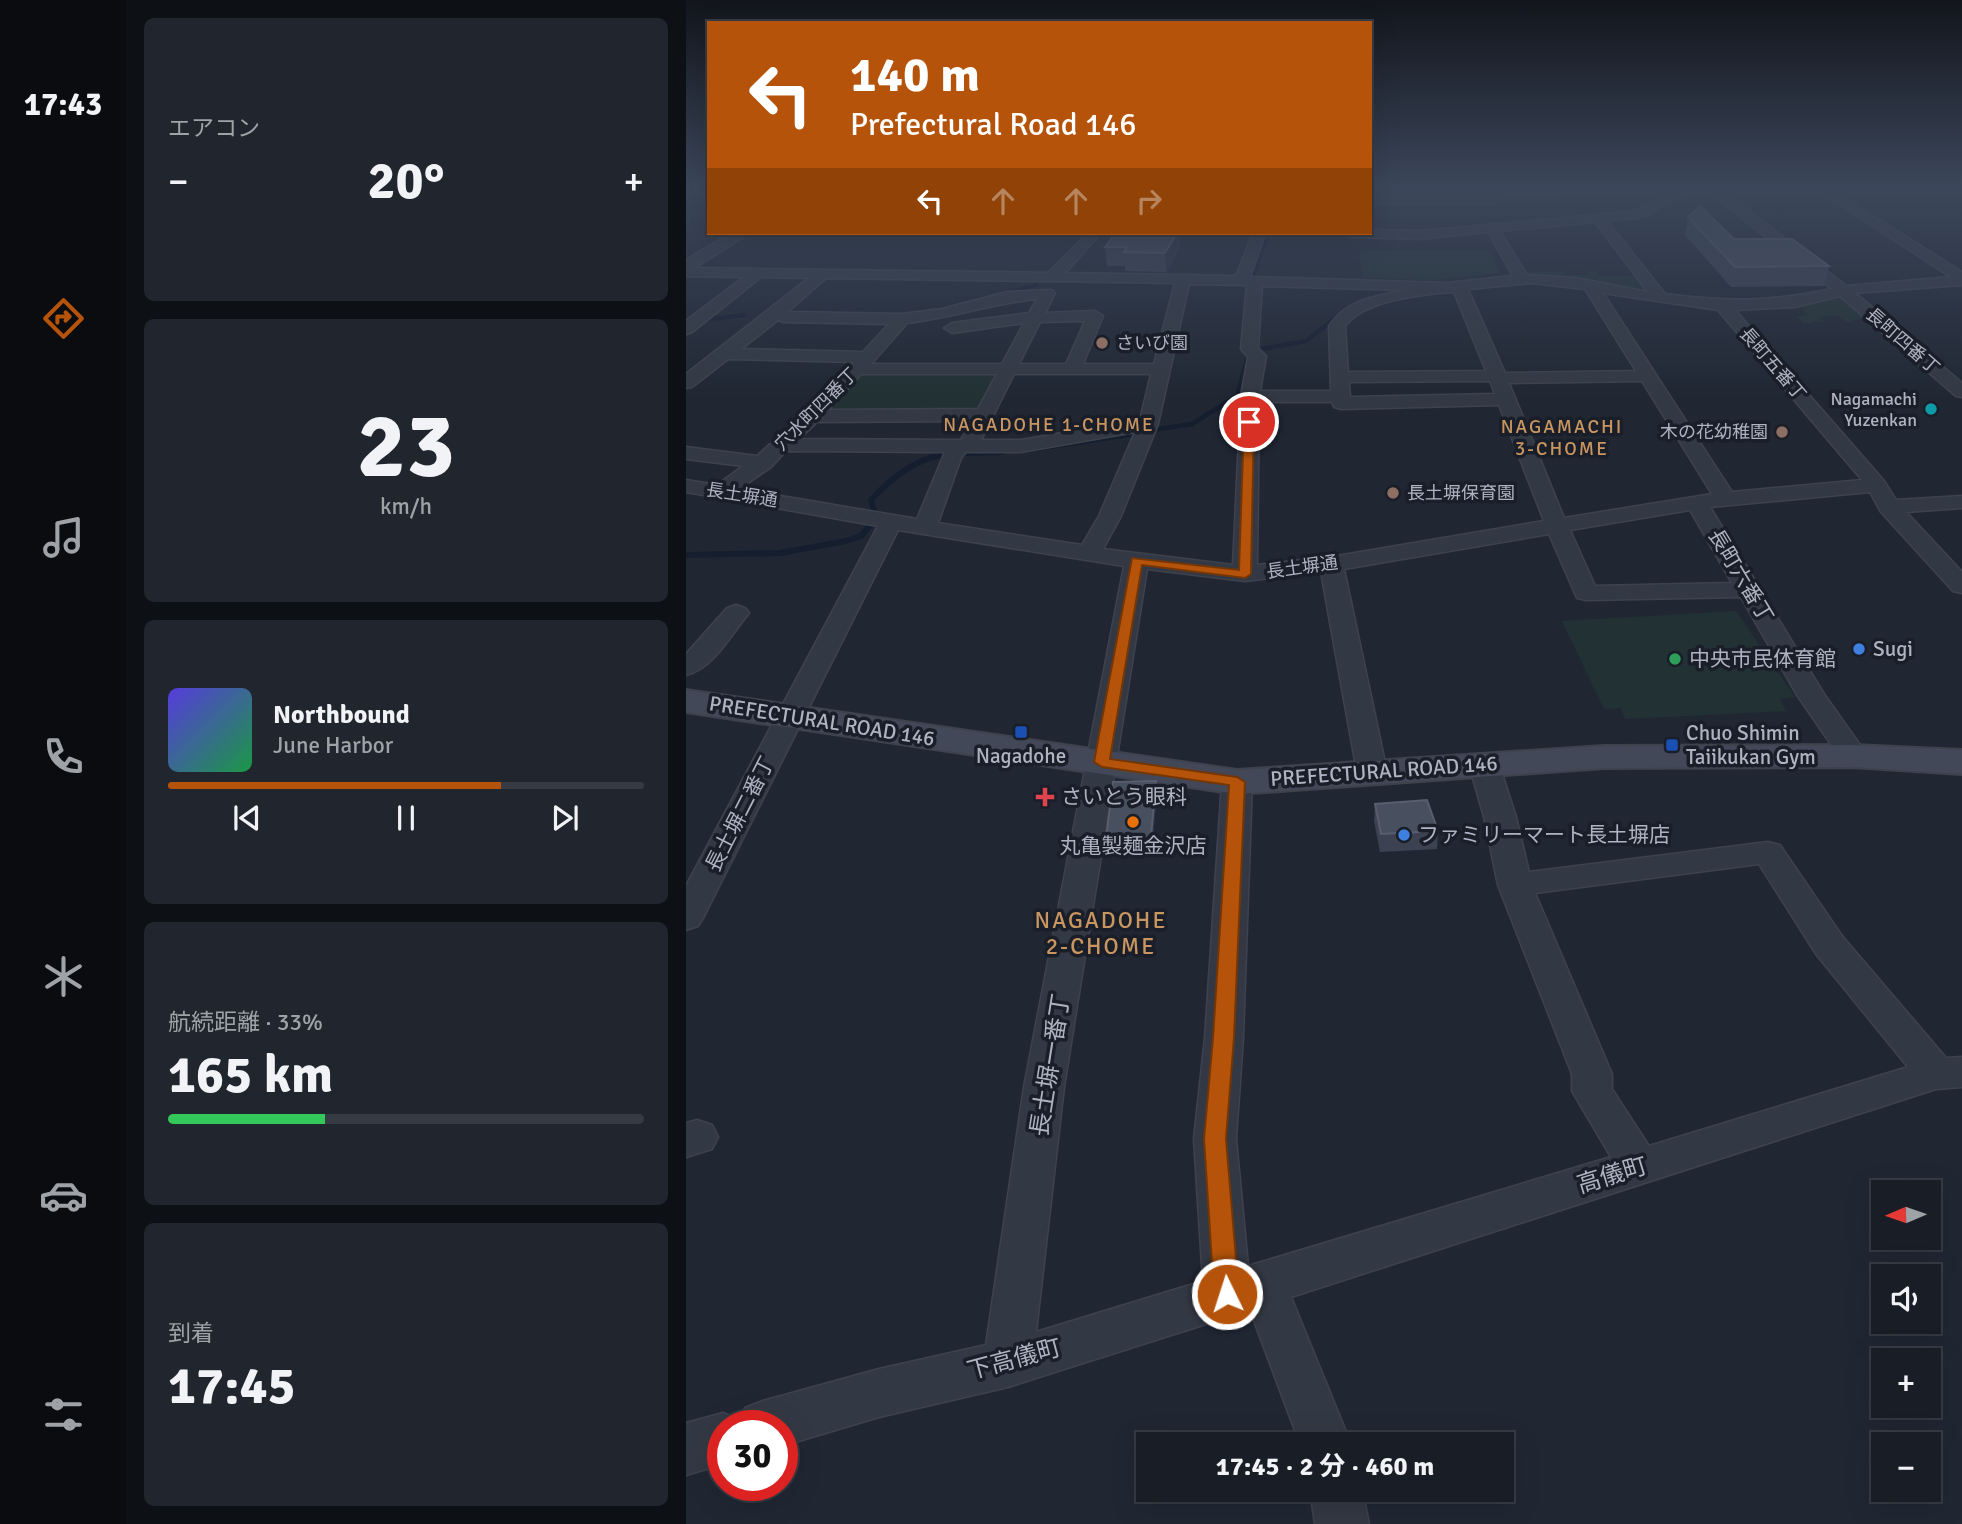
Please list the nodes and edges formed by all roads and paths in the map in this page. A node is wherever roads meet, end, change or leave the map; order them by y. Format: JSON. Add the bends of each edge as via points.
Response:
{"nodes":[{"id":1,"x":705,"y":257,"type":"edge"},
{"id":2,"x":1074,"y":257,"type":"edge"},
{"id":3,"x":1250,"y":257,"type":"edge"},
{"id":4,"x":1509,"y":257,"type":"edge"},
{"id":5,"x":1627,"y":257,"type":"edge"},
{"id":6,"x":1804,"y":257,"type":"edge"},
{"id":7,"x":1928,"y":257,"type":"edge"},
{"id":8,"x":686,"y":270,"type":"edge"},
{"id":9,"x":758,"y":273,"type":"junction"},
{"id":10,"x":822,"y":274,"type":"junction"},
{"id":11,"x":1521,"y":278,"type":"junction"},
{"id":12,"x":1961,"y":278,"type":"edge"},
{"id":13,"x":1183,"y":279,"type":"junction"},
{"id":14,"x":1246,"y":281,"type":"junction"},
{"id":15,"x":1050,"y":285,"type":"junction"},
{"id":16,"x":1445,"y":286,"type":"junction"},
{"id":17,"x":1591,"y":286,"type":"junction"},
{"id":18,"x":1841,"y":288,"type":"junction"},
{"id":19,"x":1656,"y":296,"type":"junction"},
{"id":20,"x":1723,"y":306,"type":"junction"},
{"id":21,"x":686,"y":311,"type":"edge"},
{"id":22,"x":707,"y":311,"type":"junction"},
{"id":23,"x":776,"y":314,"type":"junction"},
{"id":24,"x":1036,"y":317,"type":"junction"},
{"id":25,"x":902,"y":319,"type":"junction"},
{"id":26,"x":964,"y":326,"type":"junction"},
{"id":27,"x":686,"y":329,"type":"edge"},
{"id":28,"x":889,"y":333,"type":"junction"},
{"id":29,"x":722,"y":354,"type":"junction"},
{"id":30,"x":1396,"y":357,"type":"dead end"},
{"id":31,"x":862,"y":363,"type":"junction"},
{"id":32,"x":1072,"y":369,"type":"junction"},
{"id":33,"x":1159,"y":369,"type":"junction"},
{"id":34,"x":938,"y":370,"type":"junction"},
{"id":35,"x":1008,"y":370,"type":"junction"},
{"id":36,"x":1648,"y":376,"type":"junction"},
{"id":37,"x":1338,"y":377,"type":"junction"},
{"id":38,"x":1402,"y":377,"type":"junction"},
{"id":39,"x":1498,"y":377,"type":"junction"},
{"id":40,"x":686,"y":383,"type":"edge"},
{"id":41,"x":1962,"y":393,"type":"edge"},
{"id":42,"x":1250,"y":396,"type":"junction"},
{"id":43,"x":1339,"y":397,"type":"junction"},
{"id":44,"x":1505,"y":399,"type":"junction"},
{"id":45,"x":984,"y":415,"type":"junction"},
{"id":46,"x":813,"y":416,"type":"junction"},
{"id":47,"x":1147,"y":424,"type":"junction"},
{"id":48,"x":782,"y":446,"type":"junction"},
{"id":49,"x":959,"y":448,"type":"junction"},
{"id":50,"x":686,"y":453,"type":"edge"},
{"id":51,"x":764,"y":463,"type":"junction"},
{"id":52,"x":1877,"y":485,"type":"junction"},
{"id":53,"x":686,"y":486,"type":"edge"},
{"id":54,"x":723,"y":491,"type":"junction"},
{"id":55,"x":1726,"y":498,"type":"junction"},
{"id":56,"x":1696,"y":502,"type":"junction"},
{"id":57,"x":1962,"y":502,"type":"edge"},
{"id":58,"x":1889,"y":507,"type":"junction"},
{"id":59,"x":891,"y":522,"type":"junction"},
{"id":60,"x":1555,"y":526,"type":"junction"},
{"id":61,"x":925,"y":528,"type":"junction"},
{"id":62,"x":1090,"y":553,"type":"junction"},
{"id":63,"x":1137,"y":561,"type":"junction"},
{"id":64,"x":1331,"y":564,"type":"junction"},
{"id":65,"x":1245,"y":574,"type":"junction"},
{"id":66,"x":1962,"y":586,"type":"edge"},
{"id":67,"x":1749,"y":590,"type":"junction"},
{"id":68,"x":736,"y":613,"type":"dead end"},
{"id":69,"x":686,"y":667,"type":"edge"},
{"id":70,"x":686,"y":701,"type":"edge"},
{"id":71,"x":790,"y":718,"type":"junction"},
{"id":72,"x":1853,"y":756,"type":"junction"},
{"id":73,"x":1102,"y":762,"type":"junction"},
{"id":74,"x":1962,"y":762,"type":"edge"},
{"id":75,"x":1484,"y":764,"type":"junction"},
{"id":76,"x":1372,"y":772,"type":"junction"},
{"id":77,"x":1237,"y":782,"type":"junction"},
{"id":78,"x":1515,"y":885,"type":"junction"},
{"id":79,"x":686,"y":918,"type":"edge"},
{"id":80,"x":1949,"y":1073,"type":"edge"},
{"id":81,"x":1640,"y":1167,"type":"junction"},
{"id":82,"x":1245,"y":1288,"type":"junction"},
{"id":83,"x":1008,"y":1364,"type":"junction"},
{"id":84,"x":798,"y":1416,"type":"edge"},
{"id":85,"x":1320,"y":1432,"type":"edge"},
{"id":86,"x":707,"y":1442,"type":"edge"},
{"id":87,"x":686,"y":1448,"type":"edge"},
{"id":88,"x":1338,"y":1502,"type":"edge"},
{"id":89,"x":1342,"y":1524,"type":"edge"}],
"edges":[{"from":1,"to":8,"type":"street"},
{"from":2,"to":15,"type":"street"},
{"from":3,"to":14,"type":"street","via":[[1243,277]]},
{"from":4,"to":11,"type":"street"},
{"from":5,"to":19,"type":"street"},
{"from":6,"to":18,"type":"street","name":"長町四番丁"},
{"from":7,"to":12,"type":"street"},
{"from":8,"to":9,"type":"street"},
{"from":9,"to":10,"type":"street"},
{"from":9,"to":22,"type":"street"},
{"from":10,"to":15,"type":"street"},
{"from":10,"to":23,"type":"street"},
{"from":11,"to":16,"type":"street"},
{"from":11,"to":17,"type":"street"},
{"from":12,"to":18,"type":"street"},
{"from":13,"to":14,"type":"street"},
{"from":13,"to":15,"type":"street"},
{"from":13,"to":33,"type":"street"},
{"from":14,"to":16,"type":"street"},
{"from":14,"to":42,"type":"street","via":[[1249,349],[1257,356]]},
{"from":15,"to":24,"type":"street"},
{"from":15,"to":25,"type":"street","via":[[942,314]]},
{"from":16,"to":37,"type":"street","via":[[1357,307],[1341,319],[1337,326]]},
{"from":16,"to":39,"type":"street","via":[[1460,288]]},
{"from":17,"to":19,"type":"street"},
{"from":17,"to":36,"type":"street","name":"長町六番丁"},
{"from":18,"to":20,"type":"street","via":[[1795,302]]},
{"from":18,"to":41,"type":"street","name":"長町四番丁"},
{"from":19,"to":20,"type":"street"},
{"from":20,"to":52,"type":"street","name":"長町五番丁"},
{"from":21,"to":22,"type":"street"},
{"from":22,"to":27,"type":"street"},
{"from":23,"to":25,"type":"street"},
{"from":23,"to":29,"type":"street"},
{"from":24,"to":26,"type":"street"},
{"from":24,"to":32,"type":"street","via":[[1095,316]]},
{"from":24,"to":35,"type":"street"},
{"from":25,"to":28,"type":"street","name":"穴水町四番丁"},
{"from":26,"to":28,"type":"street"},
{"from":26,"to":34,"type":"street"},
{"from":28,"to":31,"type":"street","name":"穴水町四番丁"},
{"from":29,"to":31,"type":"street"},
{"from":29,"to":40,"type":"street"},
{"from":30,"to":38,"type":"street"},
{"from":31,"to":34,"type":"street"},
{"from":31,"to":46,"type":"street","name":"穴水町四番丁"},
{"from":32,"to":33,"type":"street"},
{"from":32,"to":35,"type":"street"},
{"from":33,"to":47,"type":"street"},
{"from":34,"to":35,"type":"street"},
{"from":35,"to":45,"type":"street"},
{"from":36,"to":39,"type":"street"},
{"from":36,"to":55,"type":"street","name":"長町六番丁"},
{"from":37,"to":38,"type":"street"},
{"from":37,"to":43,"type":"street"},
{"from":38,"to":39,"type":"street"},
{"from":39,"to":44,"type":"street"},
{"from":42,"to":43,"type":"street"},
{"from":42,"to":65,"type":"street"},
{"from":43,"to":44,"type":"street","via":[[1341,403]]},
{"from":44,"to":60,"type":"street"},
{"from":45,"to":46,"type":"street"},
{"from":45,"to":49,"type":"street","via":[[970,443]]},
{"from":46,"to":48,"type":"street","name":"穴水町四番丁"},
{"from":47,"to":49,"type":"street","via":[[1021,446]]},
{"from":47,"to":62,"type":"street"},
{"from":48,"to":49,"type":"street"},
{"from":48,"to":51,"type":"street","name":"穴水町四番丁"},
{"from":49,"to":61,"type":"street","via":[[951,457]]},
{"from":50,"to":51,"type":"street"},
{"from":51,"to":54,"type":"street","name":"穴水町四番丁"},
{"from":52,"to":55,"type":"street","name":"長土塀通"},
{"from":52,"to":58,"type":"street","name":"長町五番丁"},
{"from":53,"to":54,"type":"street","name":"長土塀通"},
{"from":54,"to":59,"type":"street","name":"長土塀通"},
{"from":55,"to":56,"type":"street","name":"長土塀通"},
{"from":56,"to":60,"type":"street","name":"長土塀通"},
{"from":56,"to":67,"type":"street","name":"長町六番丁"},
{"from":57,"to":58,"type":"street"},
{"from":58,"to":66,"type":"street","name":"長町五番丁"},
{"from":59,"to":61,"type":"street","name":"長土塀通"},
{"from":59,"to":71,"type":"street","name":"長土塀二番丁"},
{"from":60,"to":64,"type":"street","name":"長土塀通"},
{"from":60,"to":67,"type":"street","via":[[1586,593]]},
{"from":61,"to":62,"type":"street","name":"長土塀通"},
{"from":62,"to":63,"type":"street","name":"長土塀通"},
{"from":63,"to":65,"type":"street","name":"長土塀通"},
{"from":63,"to":73,"type":"street","name":"長土塀一番丁"},
{"from":64,"to":65,"type":"street","name":"長土塀通"},
{"from":64,"to":76,"type":"street"},
{"from":67,"to":72,"type":"street","name":"長町六番丁"},
{"from":68,"to":69,"type":"street"},
{"from":70,"to":71,"type":"main road","name":"PREFECTURAL ROAD 146"},
{"from":71,"to":73,"type":"main road","name":"PREFECTURAL ROAD 146"},
{"from":71,"to":79,"type":"street","name":"長土塀二番丁"},
{"from":72,"to":74,"type":"main road","name":"PREFECTURAL ROAD 146"},
{"from":72,"to":75,"type":"main road","name":"PREFECTURAL ROAD 146","via":[[1604,757]]},
{"from":73,"to":77,"type":"main road","name":"PREFECTURAL ROAD 146"},
{"from":73,"to":83,"type":"street","name":"長土塀一番丁","via":[[1044,1087]]},
{"from":75,"to":76,"type":"main road","name":"PREFECTURAL ROAD 146"},
{"from":75,"to":78,"type":"street"},
{"from":76,"to":77,"type":"main road","name":"PREFECTURAL ROAD 146"},
{"from":77,"to":82,"type":"street","via":[[1215,1139]]},
{"from":78,"to":80,"type":"street","via":[[1768,852],[1829,945]]},
{"from":78,"to":81,"type":"street","via":[[1592,1074],[1592,1091]]},
{"from":80,"to":81,"type":"street","name":"高儀町"},
{"from":81,"to":82,"type":"street","name":"高儀町"},
{"from":82,"to":83,"type":"street","name":"下高儀町"},
{"from":82,"to":85,"type":"street"},
{"from":83,"to":84,"type":"street","name":"下高儀町","via":[[879,1392]]},
{"from":86,"to":87,"type":"street"},
{"from":88,"to":89,"type":"street"}]}
